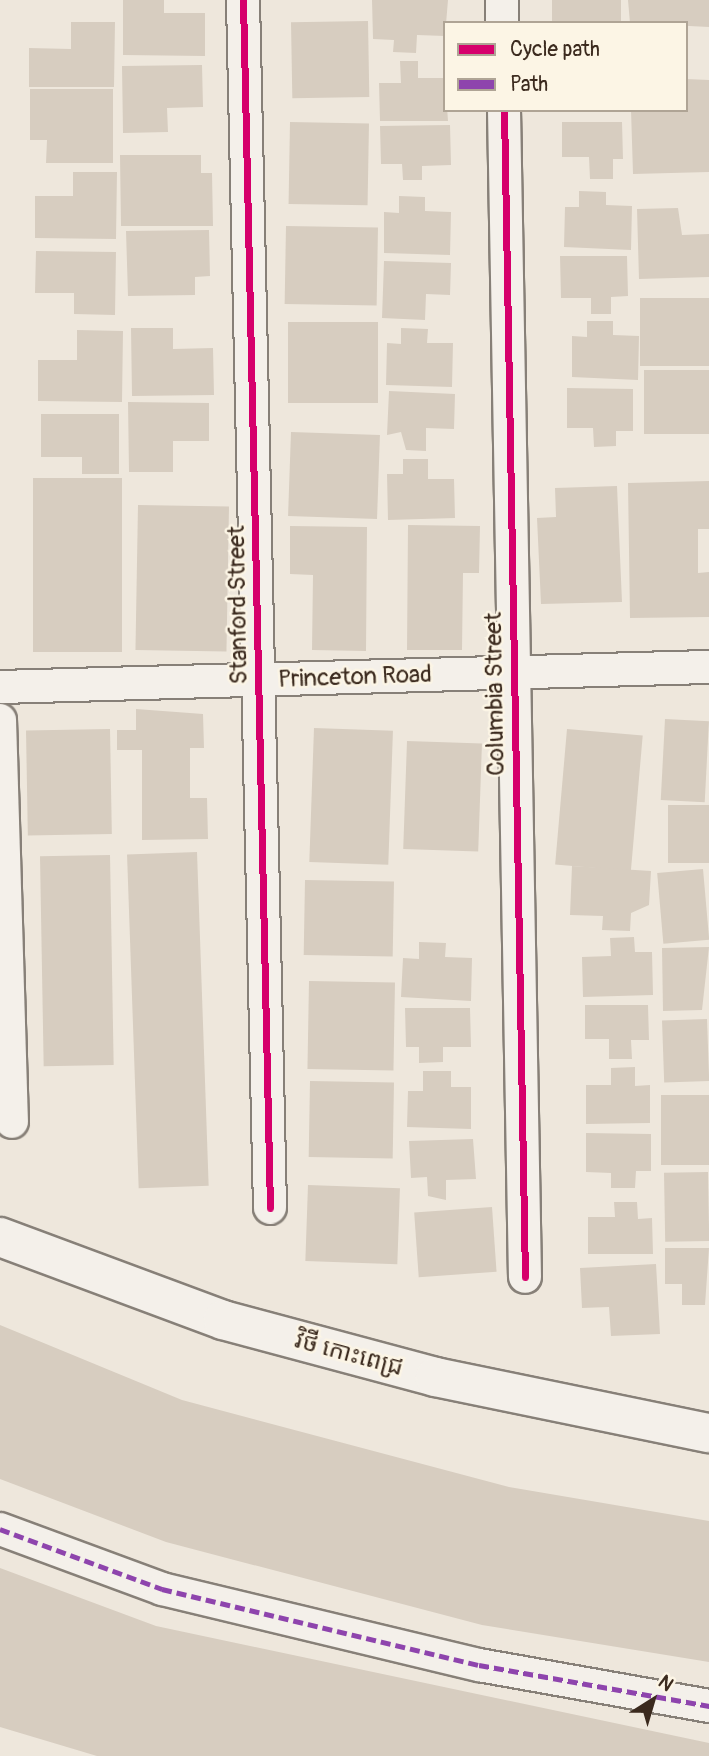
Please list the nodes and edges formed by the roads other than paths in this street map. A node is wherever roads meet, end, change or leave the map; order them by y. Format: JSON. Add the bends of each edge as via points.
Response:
{"nodes":[{"id":1,"x":243,"y":0,"type":"edge"},
{"id":2,"x":502,"y":0,"type":"edge"},
{"id":3,"x":502,"y":21,"type":"edge"},
{"id":4,"x":504,"y":112,"type":"edge"},
{"id":5,"x":709,"y":667,"type":"edge"},
{"id":6,"x":514,"y":673,"type":"junction"},
{"id":7,"x":258,"y":680,"type":"junction"},
{"id":8,"x":0,"y":687,"type":"edge"},
{"id":9,"x":0,"y":720,"type":"edge"},
{"id":10,"x":12,"y":1122,"type":"dead end"},
{"id":11,"x":270,"y":1209,"type":"dead end"},
{"id":12,"x":0,"y":1237,"type":"edge"},
{"id":13,"x":525,"y":1277,"type":"dead end"},
{"id":14,"x":709,"y":1433,"type":"edge"},
{"id":15,"x":0,"y":1529,"type":"edge"},
{"id":16,"x":709,"y":1706,"type":"edge"}],
"edges":[{"from":1,"to":7,"type":"street","name":"Stanford Street"},
{"from":2,"to":3,"type":"street"},
{"from":4,"to":6,"type":"street","name":"Columbia Street"},
{"from":5,"to":6,"type":"street","name":"Princeton Road"},
{"from":6,"to":7,"type":"street","name":"Princeton Road"},
{"from":6,"to":13,"type":"street","name":"Columbia Street"},
{"from":7,"to":8,"type":"street","name":"Princeton Road"},
{"from":7,"to":11,"type":"street","name":"Stanford Street"},
{"from":9,"to":10,"type":"street"},
{"from":12,"to":14,"type":"main road","name":"វិថី កោះពេជ្រ","via":[[237,1323],[435,1377]]},
{"from":15,"to":16,"type":"street","via":[[162,1589],[479,1665]]}]}
